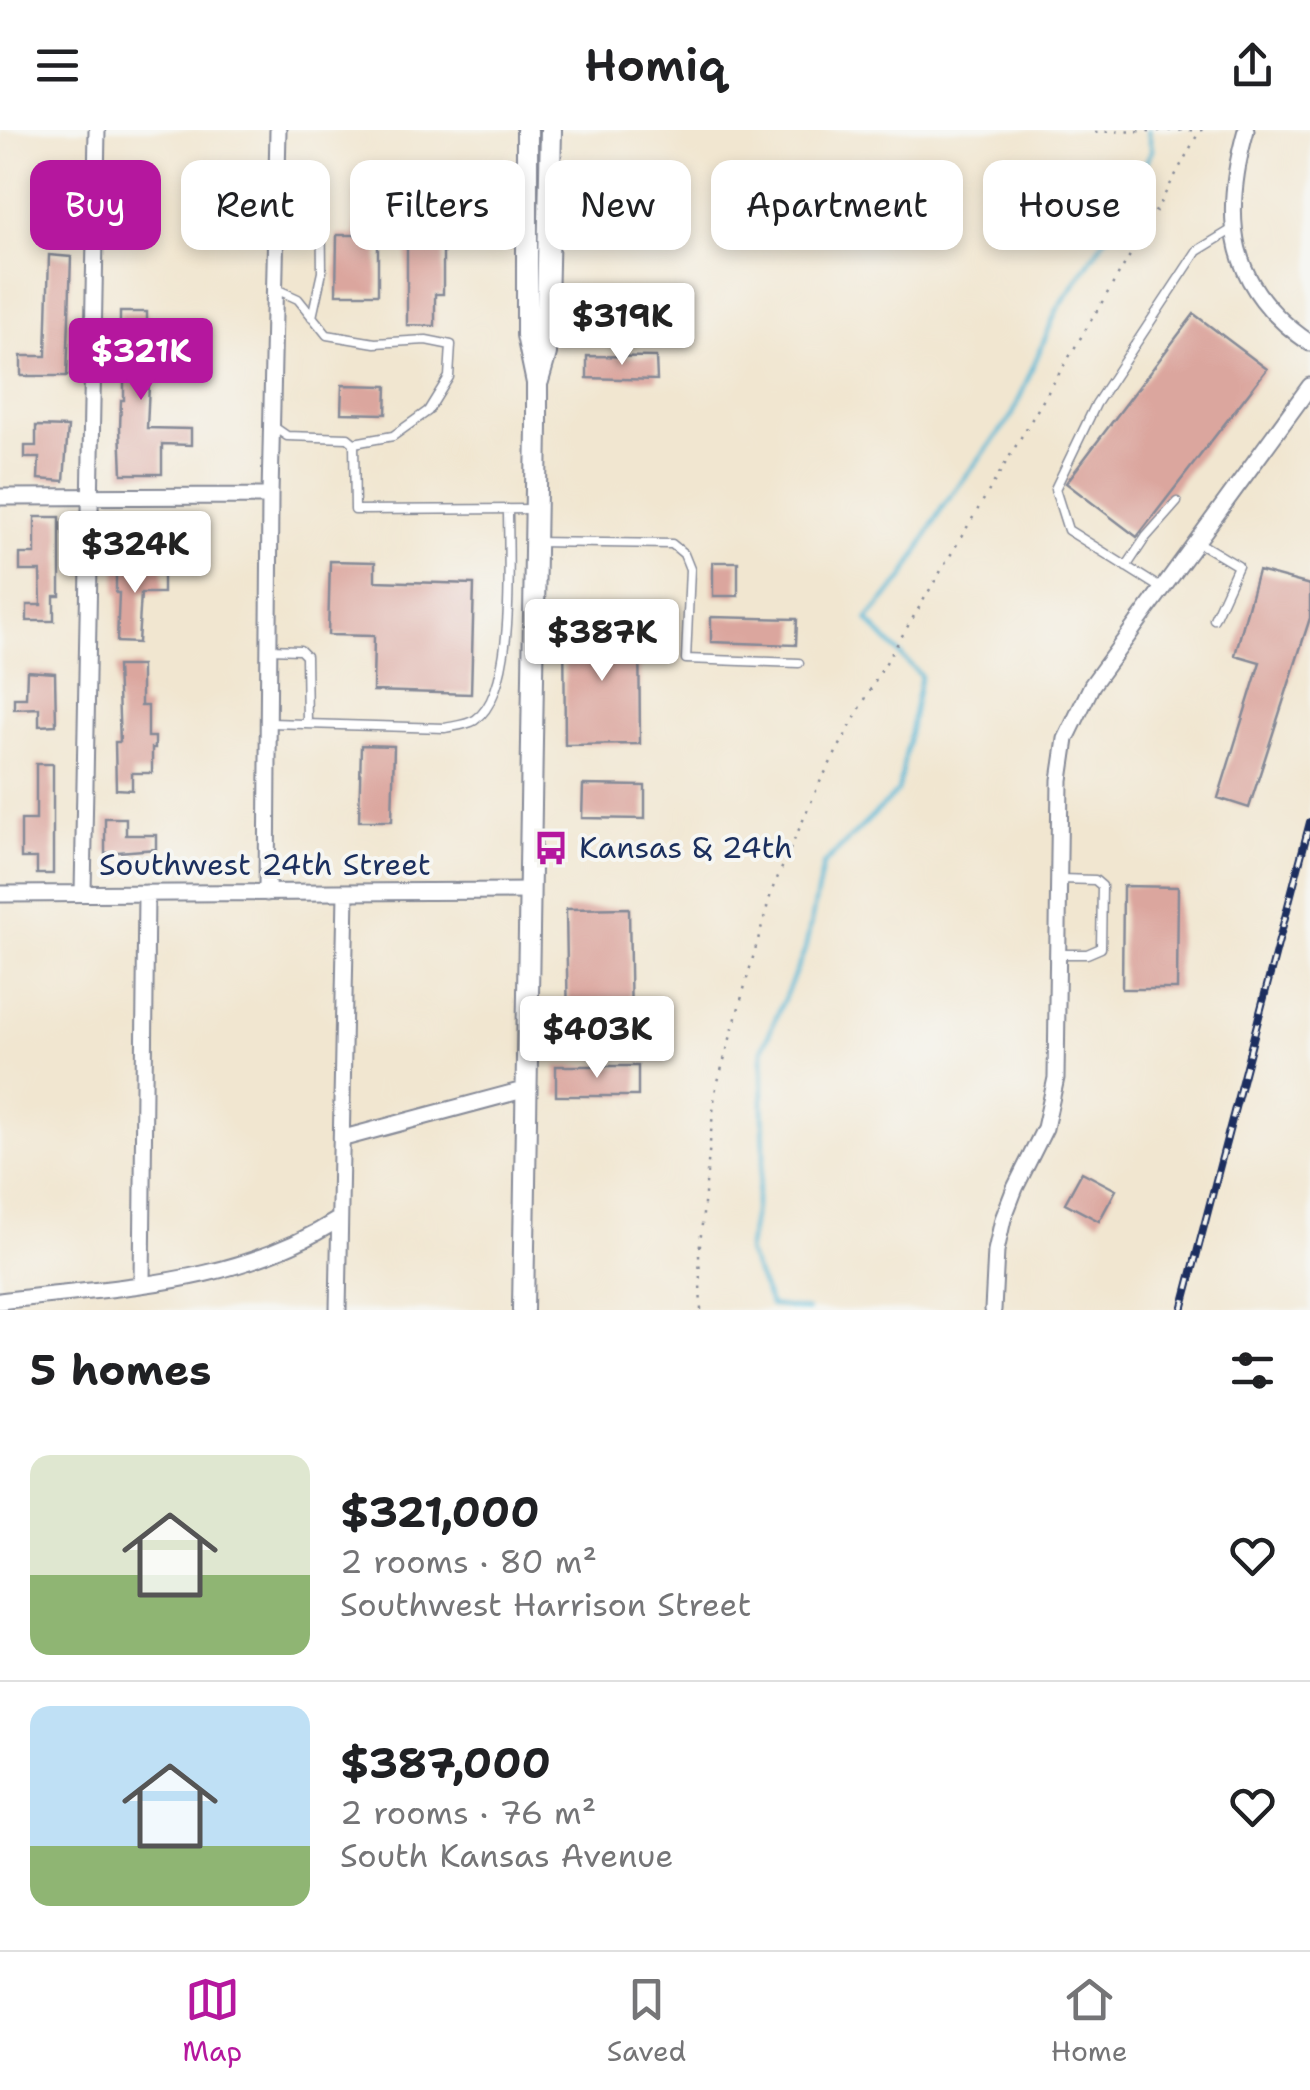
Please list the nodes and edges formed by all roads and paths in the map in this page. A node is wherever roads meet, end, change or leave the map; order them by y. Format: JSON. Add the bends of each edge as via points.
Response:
{"nodes":[{"id":1,"x":97,"y":130,"type":"edge"},
{"id":2,"x":278,"y":130,"type":"edge"},
{"id":3,"x":527,"y":130,"type":"edge"},
{"id":4,"x":551,"y":130,"type":"edge"},
{"id":5,"x":1200,"y":130,"type":"edge"},
{"id":6,"x":1208,"y":130,"type":"edge"},
{"id":7,"x":1246,"y":130,"type":"edge"},
{"id":8,"x":1095,"y":132,"type":"edge"},
{"id":9,"x":277,"y":160,"type":"edge"},
{"id":10,"x":1233,"y":229,"type":"junction"},
{"id":11,"x":275,"y":250,"type":"edge"},
{"id":12,"x":322,"y":250,"type":"edge"},
{"id":13,"x":274,"y":288,"type":"junction"},
{"id":14,"x":312,"y":317,"type":"junction"},
{"id":15,"x":1310,"y":343,"type":"edge"},
{"id":16,"x":537,"y":384,"type":"junction"},
{"id":17,"x":1310,"y":386,"type":"edge"},
{"id":18,"x":272,"y":424,"type":"junction"},
{"id":19,"x":354,"y":443,"type":"junction"},
{"id":20,"x":0,"y":496,"type":"edge"},
{"id":21,"x":90,"y":496,"type":"junction"},
{"id":22,"x":270,"y":496,"type":"junction"},
{"id":23,"x":1177,"y":502,"type":"dead end"},
{"id":24,"x":508,"y":509,"type":"junction"},
{"id":25,"x":536,"y":509,"type":"junction"},
{"id":26,"x":1196,"y":541,"type":"junction"},
{"id":27,"x":535,"y":542,"type":"junction"},
{"id":28,"x":1126,"y":568,"type":"junction"},
{"id":29,"x":1162,"y":589,"type":"junction"},
{"id":30,"x":1214,"y":620,"type":"dead end"},
{"id":31,"x":269,"y":649,"type":"junction"},
{"id":32,"x":799,"y":663,"type":"dead end"},
{"id":33,"x":268,"y":723,"type":"junction"},
{"id":34,"x":306,"y":723,"type":"junction"},
{"id":35,"x":1059,"y":879,"type":"junction"},
{"id":36,"x":530,"y":891,"type":"junction"},
{"id":37,"x":346,"y":892,"type":"junction"},
{"id":38,"x":82,"y":893,"type":"junction"},
{"id":39,"x":146,"y":893,"type":"junction"},
{"id":40,"x":267,"y":893,"type":"junction"},
{"id":41,"x":0,"y":894,"type":"edge"},
{"id":42,"x":1058,"y":954,"type":"junction"},
{"id":43,"x":527,"y":1089,"type":"junction"},
{"id":44,"x":344,"y":1138,"type":"junction"},
{"id":45,"x":339,"y":1219,"type":"junction"},
{"id":46,"x":142,"y":1284,"type":"junction"},
{"id":47,"x":0,"y":1301,"type":"edge"},
{"id":48,"x":338,"y":1310,"type":"edge"},
{"id":49,"x":523,"y":1310,"type":"edge"},
{"id":50,"x":701,"y":1310,"type":"edge"},
{"id":51,"x":993,"y":1310,"type":"edge"}],
"edges":[{"from":1,"to":21,"type":"street"},
{"from":2,"to":9,"type":"street"},
{"from":3,"to":16,"type":"main road","via":[[527,334]]},
{"from":4,"to":16,"type":"main road","via":[[546,354]]},
{"from":5,"to":50,"type":"path","via":[[890,656],[820,782],[772,890],[715,1092],[699,1254]]},
{"from":6,"to":8,"type":"path","bridge":true},
{"from":7,"to":10,"type":"street","via":[[1233,179]]},
{"from":10,"to":15,"type":"street","via":[[1262,298]]},
{"from":10,"to":28,"type":"lane","via":[[1197,252],[1096,404],[1055,489],[1068,530]]},
{"from":11,"to":13,"type":"street"},
{"from":12,"to":14,"type":"lane"},
{"from":13,"to":14,"type":"lane","via":[[298,299]]},
{"from":13,"to":18,"type":"street"},
{"from":14,"to":19,"type":"lane","via":[[327,336],[451,345],[448,377],[428,410],[393,436]]},
{"from":16,"to":25,"type":"main road"},
{"from":17,"to":26,"type":"street"},
{"from":18,"to":19,"type":"lane","via":[[287,436]]},
{"from":18,"to":22,"type":"street"},
{"from":19,"to":24,"type":"lane","via":[[355,510]]},
{"from":20,"to":21,"type":"street"},
{"from":21,"to":22,"type":"street"},
{"from":21,"to":38,"type":"street"},
{"from":22,"to":31,"type":"street"},
{"from":23,"to":28,"type":"lane"},
{"from":24,"to":25,"type":"lane"},
{"from":24,"to":34,"type":"lane","via":[[507,640],[485,710],[472,722],[445,728]]},
{"from":25,"to":27,"type":"main road"},
{"from":26,"to":29,"type":"street"},
{"from":26,"to":30,"type":"lane","via":[[1238,566]]},
{"from":27,"to":32,"type":"lane","via":[[672,544],[690,569],[686,659]]},
{"from":27,"to":36,"type":"main road"},
{"from":28,"to":29,"type":"lane"},
{"from":29,"to":35,"type":"street","via":[[1092,686],[1066,739]]},
{"from":31,"to":33,"type":"street"},
{"from":31,"to":34,"type":"lane","via":[[306,656]]},
{"from":33,"to":34,"type":"lane"},
{"from":33,"to":40,"type":"street"},
{"from":35,"to":42,"type":"street"},
{"from":35,"to":42,"type":"lane","via":[[1102,886],[1101,948]]},
{"from":36,"to":37,"type":"street","name":"Southwest 24th Street"},
{"from":36,"to":43,"type":"main road"},
{"from":37,"to":40,"type":"street","name":"Southwest 24th Street"},
{"from":37,"to":44,"type":"street"},
{"from":38,"to":39,"type":"street","name":"Southwest 24th Street"},
{"from":38,"to":41,"type":"street","name":"Southwest 24th Street"},
{"from":39,"to":40,"type":"street","name":"Southwest 24th Street"},
{"from":39,"to":46,"type":"street"},
{"from":42,"to":51,"type":"street","via":[[1052,1104],[1004,1219]]},
{"from":43,"to":44,"type":"street"},
{"from":43,"to":49,"type":"main road"},
{"from":44,"to":45,"type":"street"},
{"from":45,"to":46,"type":"street","via":[[236,1268]]},
{"from":45,"to":48,"type":"street"},
{"from":46,"to":47,"type":"street"}]}
